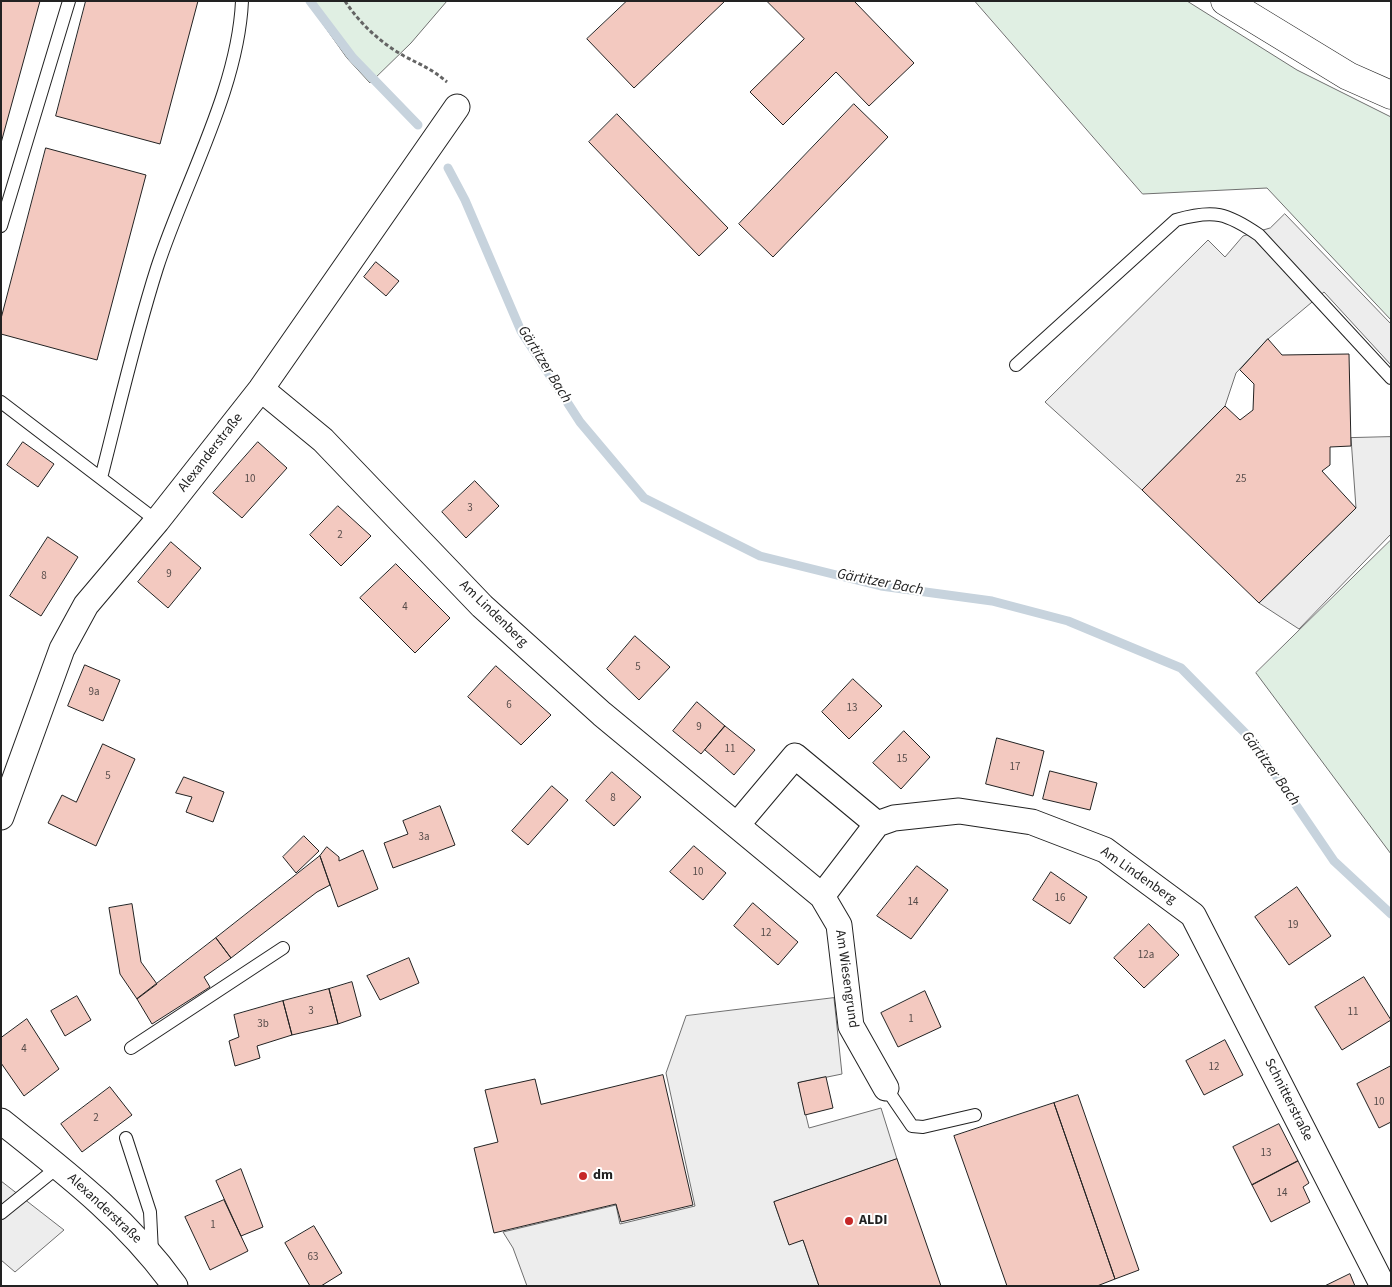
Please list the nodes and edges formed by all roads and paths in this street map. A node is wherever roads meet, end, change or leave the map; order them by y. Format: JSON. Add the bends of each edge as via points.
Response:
{"nodes":[{"id":1,"x":68,"y":1,"type":"edge"},
{"id":2,"x":242,"y":1,"type":"edge"},
{"id":3,"x":345,"y":1,"type":"edge"},
{"id":4,"x":1225,"y":1,"type":"edge"},
{"id":5,"x":1391,"y":95,"type":"edge"},
{"id":6,"x":457,"y":107,"type":"joint"},
{"id":7,"x":1,"y":226,"type":"edge"},
{"id":8,"x":1016,"y":365,"type":"dead end"},
{"id":9,"x":1391,"y":378,"type":"edge"},
{"id":10,"x":262,"y":389,"type":"junction"},
{"id":11,"x":1,"y":402,"type":"edge"},
{"id":12,"x":101,"y":478,"type":"junction"},
{"id":13,"x":157,"y":521,"type":"junction"},
{"id":14,"x":1,"y":817,"type":"edge"},
{"id":15,"x":877,"y":824,"type":"junction"},
{"id":16,"x":737,"y":825,"type":"junction"},
{"id":17,"x":822,"y":896,"type":"junction"},
{"id":18,"x":1193,"y":915,"type":"joint"},
{"id":19,"x":283,"y":948,"type":"dead end"},
{"id":20,"x":130,"y":1048,"type":"dead end"},
{"id":21,"x":886,"y":1088,"type":"joint"},
{"id":22,"x":975,"y":1114,"type":"dead end"},
{"id":23,"x":1,"y":1121,"type":"edge"},
{"id":24,"x":126,"y":1138,"type":"dead end"},
{"id":25,"x":58,"y":1167,"type":"junction"},
{"id":26,"x":1,"y":1213,"type":"edge"},
{"id":27,"x":152,"y":1255,"type":"junction"},
{"id":28,"x":175,"y":1286,"type":"edge"},
{"id":29,"x":1383,"y":1286,"type":"edge"}],
"edges":[{"from":1,"to":7,"type":"lane"},
{"from":2,"to":12,"type":"lane","via":[[241,31],[225,86],[157,268]]},
{"from":3,"to":6,"type":"path","via":[[372,34],[405,56],[425,64],[448,83],[458,98]]},
{"from":4,"to":5,"type":"main road","via":[[1348,76]]},
{"from":6,"to":10,"type":"street","name":"Alexanderstraße"},
{"from":8,"to":9,"type":"lane","via":[[1176,220],[1202,213],[1222,215],[1240,222],[1259,236]]},
{"from":10,"to":13,"type":"street","name":"Alexanderstraße"},
{"from":10,"to":16,"type":"street","name":"Am Lindenberg","via":[[323,440],[482,606],[602,714]]},
{"from":11,"to":12,"type":"lane"},
{"from":12,"to":13,"type":"lane"},
{"from":13,"to":14,"type":"street","name":"Alexanderstraße","via":[[86,605],[62,649]]},
{"from":15,"to":16,"type":"street","via":[[795,756]]},
{"from":15,"to":17,"type":"street"},
{"from":15,"to":18,"type":"street","name":"Am Lindenberg","via":[[894,818],[959,811],[1032,822],[1105,850]]},
{"from":16,"to":17,"type":"street","name":"Am Lindenberg"},
{"from":17,"to":21,"type":"street","name":"Am Wiesengrund","via":[[839,925],[850,1026]]},
{"from":18,"to":29,"type":"street","name":"Schnitterstraße"},
{"from":19,"to":20,"type":"lane"},
{"from":21,"to":22,"type":"lane","via":[[912,1126],[923,1127]]},
{"from":23,"to":25,"type":"street","name":"Alexanderstraße"},
{"from":24,"to":27,"type":"lane","via":[[150,1212]]},
{"from":25,"to":26,"type":"lane"},
{"from":25,"to":27,"type":"street","name":"Alexanderstraße","via":[[79,1182]]},
{"from":27,"to":28,"type":"street","name":"Alexanderstraße"}]}
